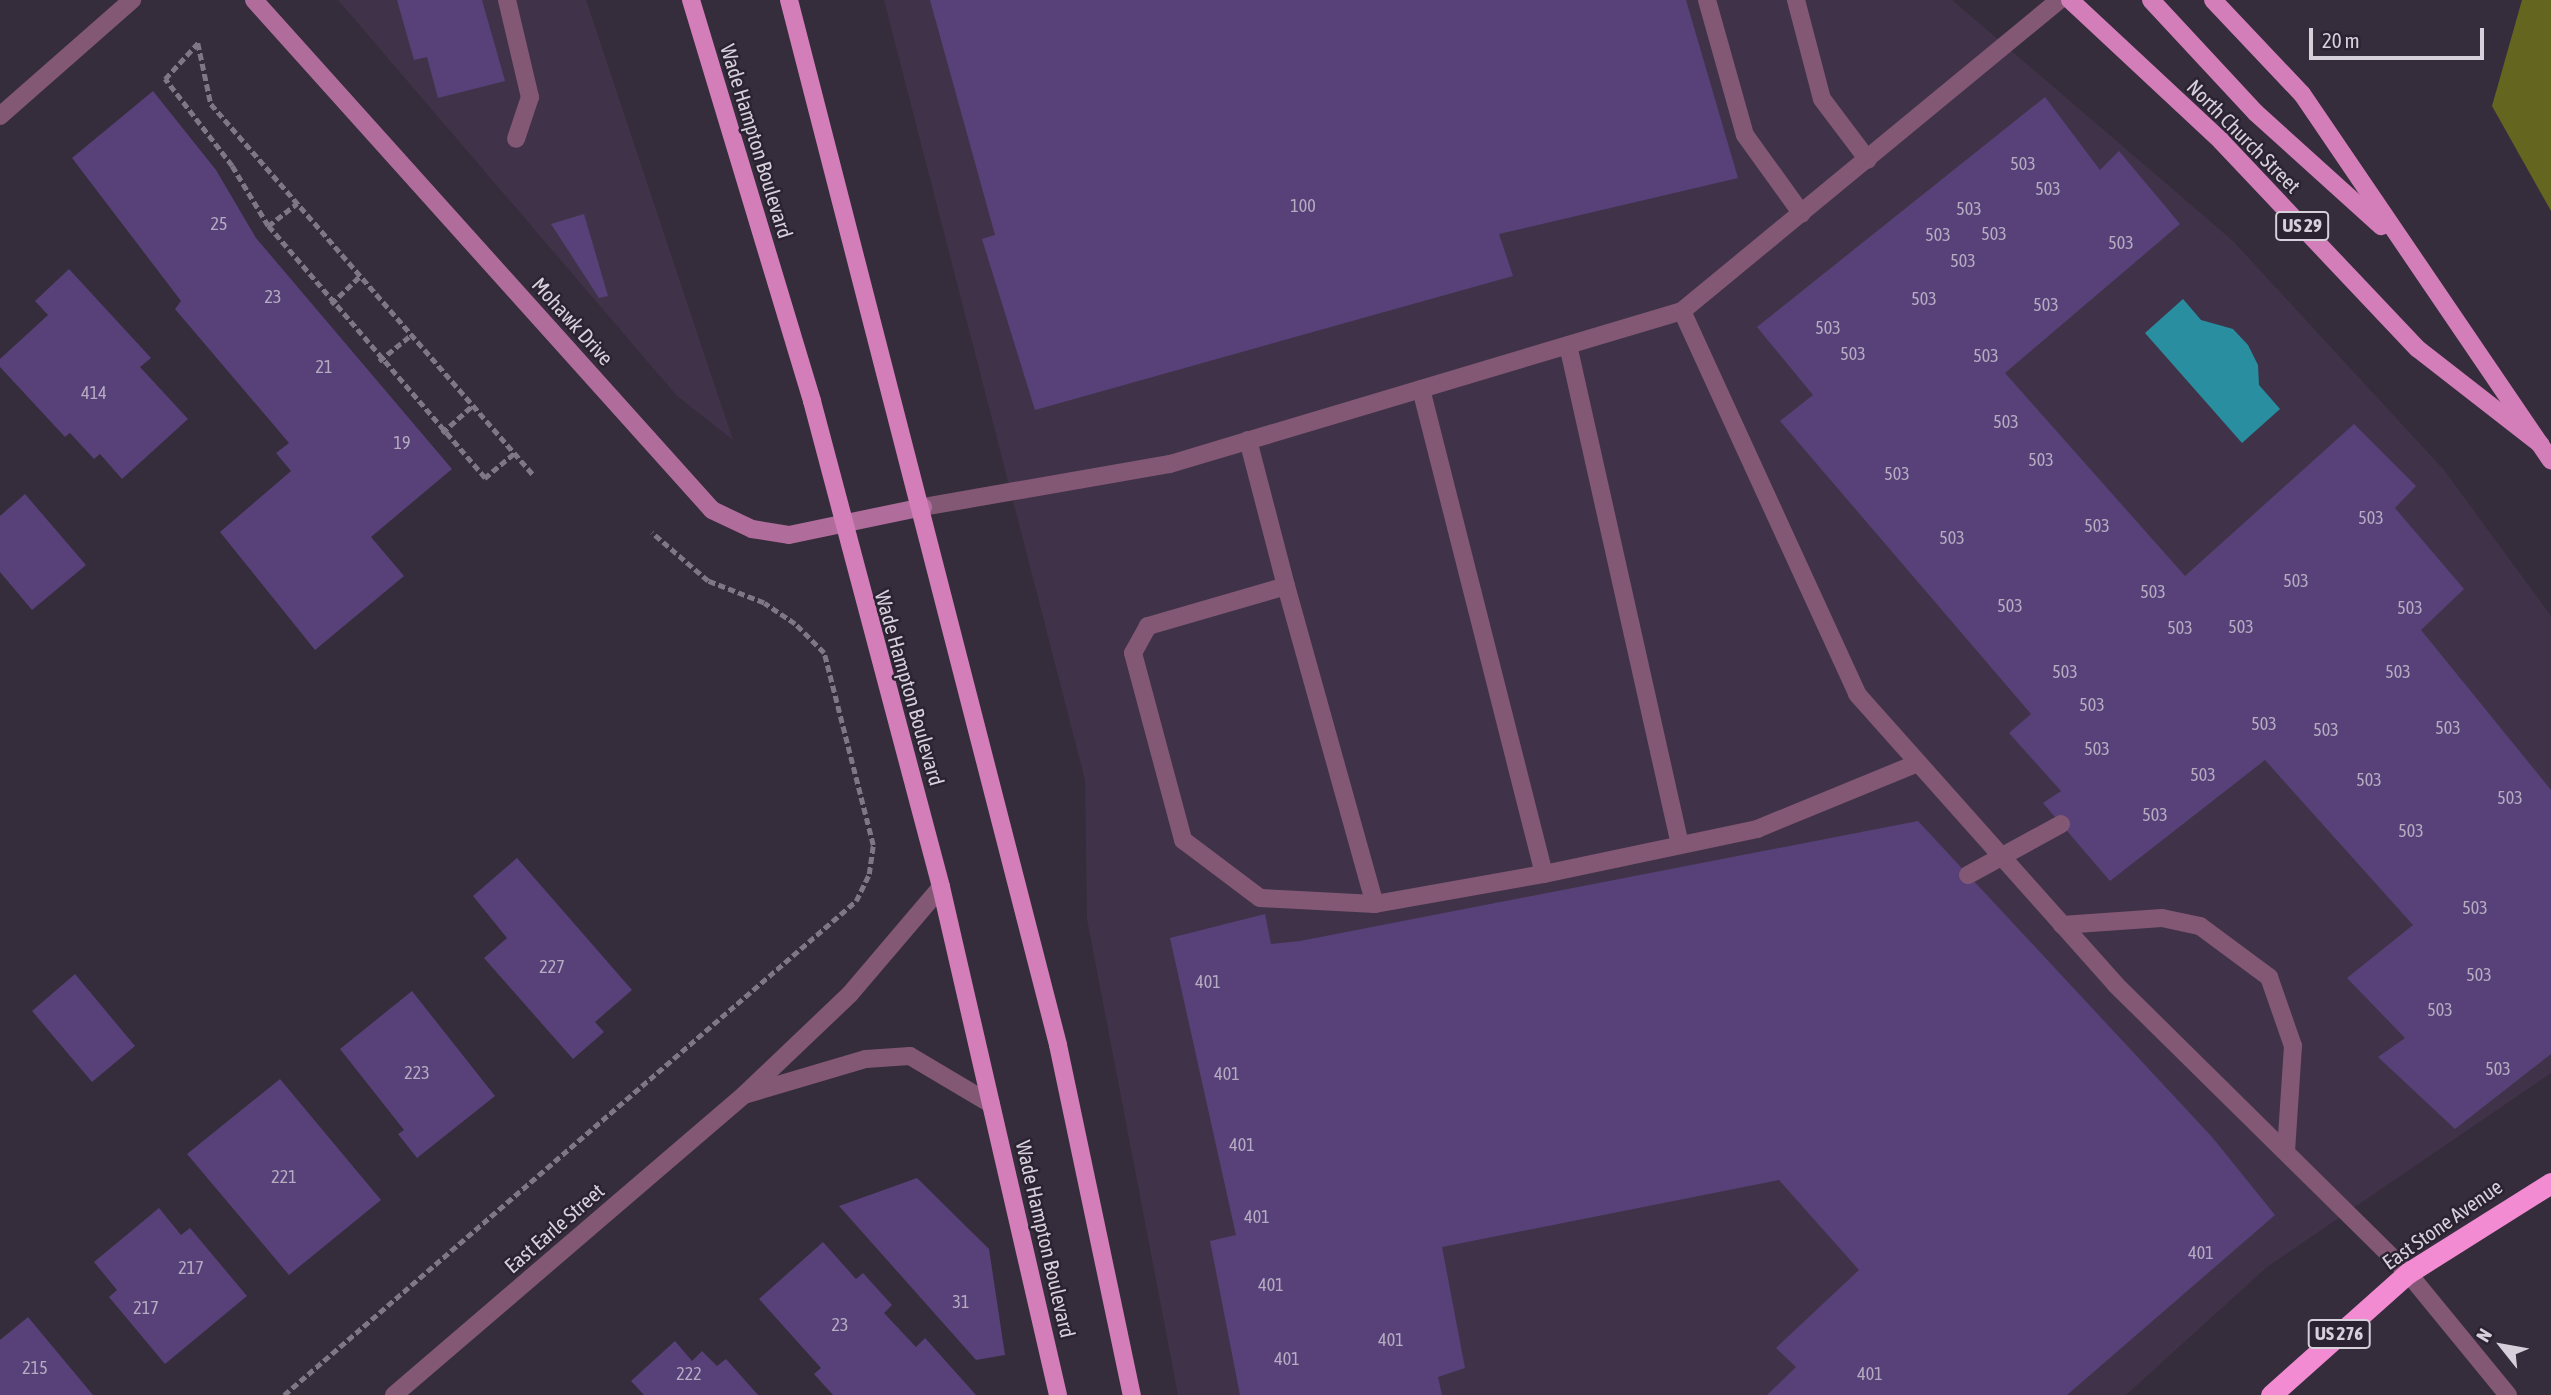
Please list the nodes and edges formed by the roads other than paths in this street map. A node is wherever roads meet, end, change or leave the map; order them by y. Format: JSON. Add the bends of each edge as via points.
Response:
{"nodes":[{"id":1,"x":132,"y":0,"type":"edge"},
{"id":2,"x":254,"y":0,"type":"edge"},
{"id":3,"x":507,"y":0,"type":"edge"},
{"id":4,"x":691,"y":0,"type":"edge"},
{"id":5,"x":789,"y":0,"type":"edge"},
{"id":6,"x":1707,"y":0,"type":"edge"},
{"id":7,"x":1796,"y":0,"type":"edge"},
{"id":8,"x":2059,"y":0,"type":"edge"},
{"id":9,"x":2070,"y":0,"type":"edge"},
{"id":10,"x":2151,"y":0,"type":"edge"},
{"id":11,"x":2213,"y":0,"type":"edge"},
{"id":12,"x":0,"y":116,"type":"edge"},
{"id":13,"x":516,"y":139,"type":"dead end"},
{"id":14,"x":1868,"y":160,"type":"junction"},
{"id":15,"x":1802,"y":214,"type":"junction"},
{"id":16,"x":2402,"y":245,"type":"junction"},
{"id":17,"x":1682,"y":311,"type":"junction"},
{"id":18,"x":1569,"y":345,"type":"junction"},
{"id":19,"x":1421,"y":390,"type":"junction"},
{"id":20,"x":1248,"y":440,"type":"junction"},
{"id":21,"x":2540,"y":444,"type":"junction"},
{"id":22,"x":2551,"y":460,"type":"edge"},
{"id":23,"x":923,"y":507,"type":"junction"},
{"id":24,"x":841,"y":525,"type":"junction"},
{"id":25,"x":1286,"y":586,"type":"junction"},
{"id":26,"x":1918,"y":762,"type":"junction"},
{"id":27,"x":2061,"y":824,"type":"dead end"},
{"id":28,"x":1680,"y":845,"type":"junction"},
{"id":29,"x":1544,"y":874,"type":"junction"},
{"id":30,"x":1968,"y":875,"type":"dead end"},
{"id":31,"x":941,"y":887,"type":"junction"},
{"id":32,"x":1375,"y":904,"type":"junction"},
{"id":33,"x":2062,"y":925,"type":"junction"},
{"id":34,"x":744,"y":1095,"type":"junction"},
{"id":35,"x":992,"y":1104,"type":"junction"},
{"id":36,"x":2286,"y":1152,"type":"junction"},
{"id":37,"x":2551,"y":1182,"type":"edge"},
{"id":38,"x":2408,"y":1273,"type":"junction"},
{"id":39,"x":394,"y":1395,"type":"edge"},
{"id":40,"x":1058,"y":1395,"type":"edge"},
{"id":41,"x":1132,"y":1395,"type":"edge"},
{"id":42,"x":2271,"y":1395,"type":"edge"},
{"id":43,"x":2508,"y":1395,"type":"edge"}],
"edges":[{"from":1,"to":12,"type":"street"},
{"from":2,"to":24,"type":"street","name":"Mohawk Drive","via":[[712,510],[752,529],[789,535]]},
{"from":3,"to":13,"type":"street","via":[[530,97]]},
{"from":4,"to":24,"type":"main road","name":"Wade Hampton Boulevard","via":[[811,401]]},
{"from":5,"to":23,"type":"main road"},
{"from":6,"to":15,"type":"street","via":[[1745,135]]},
{"from":7,"to":14,"type":"street","via":[[1822,99]]},
{"from":8,"to":14,"type":"street"},
{"from":9,"to":21,"type":"main road","name":"North Church Street","number":"US 29","via":[[2221,141],[2418,349]]},
{"from":10,"to":16,"type":"main road","via":[[2256,113]]},
{"from":11,"to":16,"type":"main road","name":"North Church Street","number":"US 29","via":[[2302,94]]},
{"from":14,"to":15,"type":"street"},
{"from":15,"to":17,"type":"street"},
{"from":16,"to":21,"type":"main road","name":"North Church Street","number":"US 29"},
{"from":17,"to":18,"type":"street"},
{"from":17,"to":26,"type":"street","via":[[1857,694]]},
{"from":18,"to":19,"type":"street"},
{"from":18,"to":28,"type":"street"},
{"from":19,"to":20,"type":"street"},
{"from":19,"to":29,"type":"street"},
{"from":20,"to":23,"type":"street","via":[[1170,464]]},
{"from":20,"to":25,"type":"street"},
{"from":21,"to":22,"type":"main road","name":"North Church Street","number":"US 29"},
{"from":23,"to":24,"type":"street","name":"Mohawk Drive"},
{"from":23,"to":41,"type":"main road","via":[[1058,1045]]},
{"from":24,"to":31,"type":"main road","name":"Wade Hampton Boulevard"},
{"from":25,"to":32,"type":"street"},
{"from":25,"to":32,"type":"street","via":[[1148,626],[1133,653],[1183,840],[1260,898]]},
{"from":26,"to":28,"type":"street","via":[[1758,829]]},
{"from":26,"to":33,"type":"street"},
{"from":27,"to":30,"type":"street","bridge":true},
{"from":28,"to":29,"type":"street"},
{"from":29,"to":32,"type":"street"},
{"from":31,"to":34,"type":"street","name":"East Earle Street","via":[[850,994]]},
{"from":31,"to":35,"type":"main road","name":"Wade Hampton Boulevard"},
{"from":33,"to":36,"type":"street","via":[[2115,984]]},
{"from":33,"to":36,"type":"street","via":[[2162,918],[2200,926],[2269,977],[2293,1046]]},
{"from":34,"to":35,"type":"street","name":"East Earle Street","via":[[866,1059],[910,1056]]},
{"from":34,"to":39,"type":"street","name":"East Earle Street"},
{"from":35,"to":40,"type":"main road","name":"Wade Hampton Boulevard"},
{"from":36,"to":38,"type":"street"},
{"from":37,"to":38,"type":"highway","name":"East Stone Avenue","number":"US 276"},
{"from":38,"to":42,"type":"highway","name":"East Stone Avenue","number":"US 276"},
{"from":38,"to":43,"type":"street"}]}
